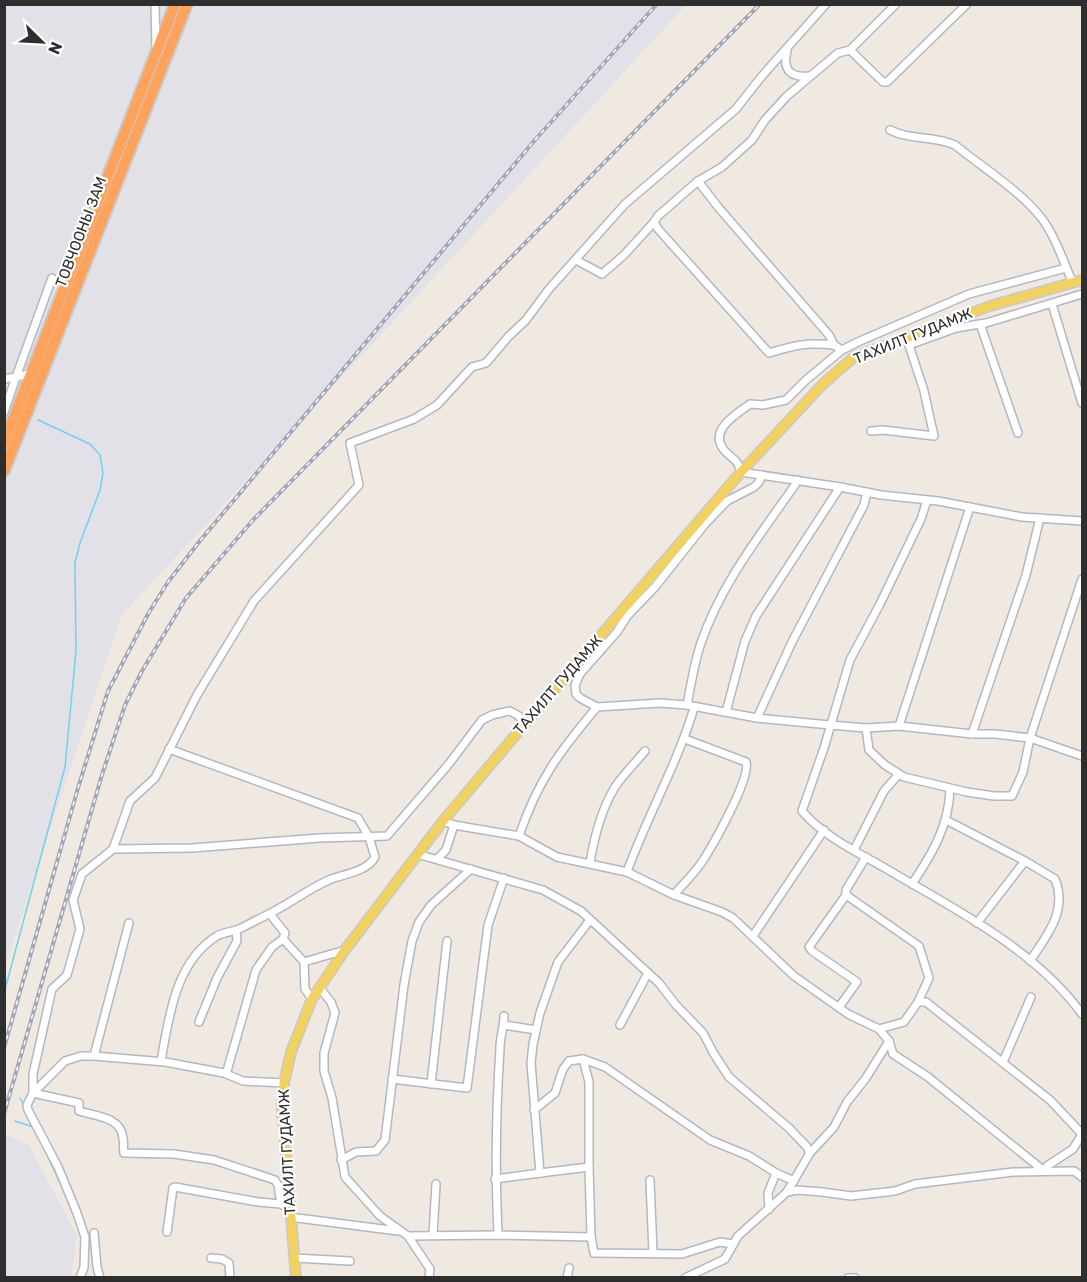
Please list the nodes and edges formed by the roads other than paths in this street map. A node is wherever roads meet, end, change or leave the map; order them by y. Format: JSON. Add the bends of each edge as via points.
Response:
{"nodes":[{"id":1,"x":155,"y":4,"type":"edge"},
{"id":2,"x":175,"y":4,"type":"edge"},
{"id":3,"x":187,"y":4,"type":"edge"},
{"id":4,"x":826,"y":4,"type":"edge"},
{"id":5,"x":896,"y":4,"type":"edge"},
{"id":6,"x":967,"y":4,"type":"edge"},
{"id":7,"x":788,"y":49,"type":"junction"},
{"id":8,"x":850,"y":50,"type":"junction"},
{"id":9,"x":156,"y":55,"type":"junction"},
{"id":10,"x":810,"y":76,"type":"junction"},
{"id":11,"x":890,"y":130,"type":"dead end"},
{"id":12,"x":698,"y":181,"type":"junction"},
{"id":13,"x":654,"y":222,"type":"junction"},
{"id":14,"x":576,"y":260,"type":"junction"},
{"id":15,"x":1066,"y":268,"type":"junction"},
{"id":16,"x":52,"y":278,"type":"dead end"},
{"id":17,"x":1078,"y":281,"type":"edge"},
{"id":18,"x":1083,"y":294,"type":"edge"},
{"id":19,"x":1052,"y":304,"type":"junction"},
{"id":20,"x":980,"y":324,"type":"junction"},
{"id":21,"x":907,"y":341,"type":"junction"},
{"id":22,"x":834,"y":345,"type":"junction"},
{"id":23,"x":842,"y":350,"type":"junction"},
{"id":24,"x":32,"y":373,"type":"junction"},
{"id":25,"x":16,"y":377,"type":"junction"},
{"id":26,"x":4,"y":379,"type":"edge"},
{"id":27,"x":1083,"y":403,"type":"edge"},
{"id":28,"x":4,"y":412,"type":"edge"},
{"id":29,"x":871,"y":430,"type":"dead end"},
{"id":30,"x":1018,"y":433,"type":"dead end"},
{"id":31,"x":4,"y":443,"type":"edge"},
{"id":32,"x":5,"y":466,"type":"edge"},
{"id":33,"x":741,"y":472,"type":"junction"},
{"id":34,"x":762,"y":475,"type":"junction"},
{"id":35,"x":797,"y":480,"type":"junction"},
{"id":36,"x":840,"y":487,"type":"junction"},
{"id":37,"x":867,"y":492,"type":"junction"},
{"id":38,"x":927,"y":500,"type":"junction"},
{"id":39,"x":970,"y":507,"type":"junction"},
{"id":40,"x":1040,"y":519,"type":"junction"},
{"id":41,"x":1083,"y":521,"type":"edge"},
{"id":42,"x":1083,"y":579,"type":"edge"},
{"id":43,"x":626,"y":612,"type":"junction"},
{"id":44,"x":582,"y":664,"type":"junction"},
{"id":45,"x":690,"y":706,"type":"junction"},
{"id":46,"x":597,"y":707,"type":"junction"},
{"id":47,"x":726,"y":712,"type":"junction"},
{"id":48,"x":757,"y":718,"type":"junction"},
{"id":49,"x":524,"y":725,"type":"junction"},
{"id":50,"x":830,"y":726,"type":"junction"},
{"id":51,"x":899,"y":726,"type":"junction"},
{"id":52,"x":867,"y":728,"type":"junction"},
{"id":53,"x":972,"y":734,"type":"junction"},
{"id":54,"x":1030,"y":738,"type":"junction"},
{"id":55,"x":685,"y":739,"type":"junction"},
{"id":56,"x":169,"y":749,"type":"junction"},
{"id":57,"x":645,"y":751,"type":"dead end"},
{"id":58,"x":1083,"y":756,"type":"edge"},
{"id":59,"x":899,"y":774,"type":"junction"},
{"id":60,"x":950,"y":789,"type":"junction"},
{"id":61,"x":946,"y":820,"type":"junction"},
{"id":62,"x":443,"y":821,"type":"junction"},
{"id":63,"x":454,"y":825,"type":"junction"},
{"id":64,"x":824,"y":830,"type":"junction"},
{"id":65,"x":519,"y":836,"type":"junction"},
{"id":66,"x":369,"y":837,"type":"junction"},
{"id":67,"x":113,"y":849,"type":"junction"},
{"id":68,"x":854,"y":850,"type":"junction"},
{"id":69,"x":417,"y":854,"type":"junction"},
{"id":70,"x":866,"y":857,"type":"junction"},
{"id":71,"x":437,"y":859,"type":"junction"},
{"id":72,"x":1025,"y":861,"type":"junction"},
{"id":73,"x":590,"y":863,"type":"junction"},
{"id":74,"x":471,"y":869,"type":"junction"},
{"id":75,"x":627,"y":872,"type":"junction"},
{"id":76,"x":504,"y":879,"type":"junction"},
{"id":77,"x":912,"y":884,"type":"junction"},
{"id":78,"x":674,"y":895,"type":"junction"},
{"id":79,"x":846,"y":895,"type":"junction"},
{"id":80,"x":270,"y":914,"type":"junction"},
{"id":81,"x":590,"y":920,"type":"junction"},
{"id":82,"x":129,"y":923,"type":"dead end"},
{"id":83,"x":977,"y":923,"type":"junction"},
{"id":84,"x":236,"y":930,"type":"junction"},
{"id":85,"x":753,"y":936,"type":"junction"},
{"id":86,"x":283,"y":939,"type":"junction"},
{"id":87,"x":447,"y":941,"type":"dead end"},
{"id":88,"x":345,"y":950,"type":"junction"},
{"id":89,"x":1030,"y":961,"type":"junction"},
{"id":90,"x":304,"y":962,"type":"junction"},
{"id":91,"x":648,"y":973,"type":"junction"},
{"id":92,"x":319,"y":987,"type":"junction"},
{"id":93,"x":1032,"y":997,"type":"dead end"},
{"id":94,"x":312,"y":999,"type":"junction"},
{"id":95,"x":918,"y":1002,"type":"junction"},
{"id":96,"x":840,"y":1007,"type":"junction"},
{"id":97,"x":1081,"y":1008,"type":"edge"},
{"id":98,"x":504,"y":1016,"type":"dead end"},
{"id":99,"x":200,"y":1022,"type":"dead end"},
{"id":100,"x":504,"y":1025,"type":"junction"},
{"id":101,"x":620,"y":1025,"type":"dead end"},
{"id":102,"x":879,"y":1029,"type":"junction"},
{"id":103,"x":536,"y":1030,"type":"junction"},
{"id":104,"x":889,"y":1041,"type":"junction"},
{"id":105,"x":94,"y":1056,"type":"junction"},
{"id":106,"x":583,"y":1059,"type":"junction"},
{"id":107,"x":161,"y":1061,"type":"junction"},
{"id":108,"x":1003,"y":1062,"type":"junction"},
{"id":109,"x":224,"y":1073,"type":"junction"},
{"id":110,"x":392,"y":1079,"type":"junction"},
{"id":111,"x":284,"y":1083,"type":"junction"},
{"id":112,"x":431,"y":1084,"type":"junction"},
{"id":113,"x":33,"y":1093,"type":"junction"},
{"id":114,"x":534,"y":1110,"type":"junction"},
{"id":115,"x":810,"y":1154,"type":"junction"},
{"id":116,"x":341,"y":1160,"type":"junction"},
{"id":117,"x":589,"y":1167,"type":"junction"},
{"id":118,"x":1083,"y":1169,"type":"edge"},
{"id":119,"x":1044,"y":1171,"type":"junction"},
{"id":120,"x":1074,"y":1171,"type":"junction"},
{"id":121,"x":540,"y":1173,"type":"junction"},
{"id":122,"x":776,"y":1173,"type":"junction"},
{"id":123,"x":1083,"y":1176,"type":"edge"},
{"id":124,"x":495,"y":1179,"type":"junction"},
{"id":125,"x":650,"y":1180,"type":"dead end"},
{"id":126,"x":794,"y":1181,"type":"junction"},
{"id":127,"x":436,"y":1184,"type":"dead end"},
{"id":128,"x":787,"y":1192,"type":"junction"},
{"id":129,"x":769,"y":1209,"type":"junction"},
{"id":130,"x":287,"y":1210,"type":"junction"},
{"id":131,"x":167,"y":1232,"type":"dead end"},
{"id":132,"x":94,"y":1233,"type":"dead end"},
{"id":133,"x":404,"y":1233,"type":"junction"},
{"id":134,"x":433,"y":1235,"type":"junction"},
{"id":135,"x":498,"y":1235,"type":"junction"},
{"id":136,"x":591,"y":1237,"type":"junction"},
{"id":137,"x":733,"y":1244,"type":"junction"},
{"id":138,"x":653,"y":1253,"type":"junction"},
{"id":139,"x":211,"y":1258,"type":"dead end"},
{"id":140,"x":294,"y":1258,"type":"junction"},
{"id":141,"x":350,"y":1261,"type":"dead end"},
{"id":142,"x":569,"y":1268,"type":"dead end"},
{"id":143,"x":80,"y":1278,"type":"edge"},
{"id":144,"x":100,"y":1278,"type":"edge"},
{"id":145,"x":230,"y":1278,"type":"edge"},
{"id":146,"x":296,"y":1278,"type":"edge"},
{"id":147,"x":429,"y":1278,"type":"edge"},
{"id":148,"x":567,"y":1278,"type":"edge"},
{"id":149,"x":685,"y":1278,"type":"edge"},
{"id":150,"x":848,"y":1278,"type":"edge"},
{"id":151,"x":855,"y":1278,"type":"edge"}],
"edges":[{"from":1,"to":9,"type":"street"},
{"from":2,"to":9,"type":"highway","name":"ТОВЧООНЫ ЗАМ"},
{"from":3,"to":32,"type":"highway","name":"ТОВЧООНЫ ЗАМ"},
{"from":4,"to":7,"type":"street"},
{"from":5,"to":8,"type":"street"},
{"from":6,"to":8,"type":"street","via":[[887,82]]},
{"from":7,"to":10,"type":"street","via":[[786,64],[791,73]]},
{"from":7,"to":14,"type":"street","via":[[736,109],[625,204]]},
{"from":8,"to":10,"type":"street","via":[[838,53]]},
{"from":9,"to":24,"type":"highway","name":"ТОВЧООНЫ ЗАМ"},
{"from":10,"to":12,"type":"street","via":[[765,120],[752,141],[722,167]]},
{"from":11,"to":15,"type":"street","via":[[906,137],[955,145],[1027,202],[1055,239]]},
{"from":12,"to":13,"type":"street"},
{"from":12,"to":22,"type":"street","via":[[830,335]]},
{"from":13,"to":14,"type":"street","via":[[602,274]]},
{"from":13,"to":22,"type":"street","via":[[769,353],[797,344]]},
{"from":14,"to":56,"type":"street","via":[[486,363],[472,367],[437,405],[414,419],[350,443],[359,485],[254,602]]},
{"from":15,"to":17,"type":"street"},
{"from":15,"to":23,"type":"street","via":[[969,294]]},
{"from":16,"to":25,"type":"street"},
{"from":17,"to":21,"type":"main road","name":"ТАХИЛТ ГУДАМЖ","via":[[990,306]]},
{"from":18,"to":19,"type":"street"},
{"from":19,"to":20,"type":"street"},
{"from":19,"to":27,"type":"street"},
{"from":20,"to":21,"type":"street"},
{"from":20,"to":30,"type":"street"},
{"from":21,"to":29,"type":"street","via":[[934,436]]},
{"from":21,"to":33,"type":"main road","name":"ТАХИЛТ ГУДАМЖ","via":[[854,357],[823,384]]},
{"from":22,"to":23,"type":"street"},
{"from":23,"to":33,"type":"street","via":[[786,400],[750,404],[725,425],[719,433],[719,443],[737,460]]},
{"from":24,"to":25,"type":"street"},
{"from":24,"to":31,"type":"highway","name":"ТОВЧООНЫ ЗАМ"},
{"from":25,"to":26,"type":"street"},
{"from":25,"to":28,"type":"street"},
{"from":33,"to":34,"type":"street"},
{"from":33,"to":43,"type":"main road","name":"ТАХИЛТ ГУДАМЖ"},
{"from":34,"to":35,"type":"street"},
{"from":34,"to":43,"type":"street","via":[[754,487],[727,501],[661,579]]},
{"from":35,"to":36,"type":"street"},
{"from":35,"to":45,"type":"street","via":[[719,600],[701,643]]},
{"from":36,"to":37,"type":"street"},
{"from":36,"to":47,"type":"street","via":[[756,616],[745,641]]},
{"from":37,"to":38,"type":"street"},
{"from":37,"to":48,"type":"street"},
{"from":38,"to":39,"type":"street"},
{"from":38,"to":50,"type":"street","via":[[850,660]]},
{"from":39,"to":40,"type":"street"},
{"from":39,"to":51,"type":"street"},
{"from":40,"to":41,"type":"street"},
{"from":40,"to":53,"type":"street","via":[[1026,574]]},
{"from":42,"to":54,"type":"street"},
{"from":43,"to":44,"type":"main road","name":"ТАХИЛТ ГУДАМЖ"},
{"from":44,"to":46,"type":"street","via":[[576,694]]},
{"from":44,"to":49,"type":"main road","name":"ТАХИЛТ ГУДАМЖ"},
{"from":45,"to":46,"type":"street","via":[[660,703]]},
{"from":45,"to":47,"type":"street"},
{"from":45,"to":55,"type":"street"},
{"from":46,"to":65,"type":"street","via":[[545,775]]},
{"from":47,"to":48,"type":"street"},
{"from":48,"to":50,"type":"street"},
{"from":49,"to":62,"type":"main road","name":"ТАХИЛТ ГУДАМЖ"},
{"from":49,"to":66,"type":"street","via":[[510,711],[482,720],[387,836]]},
{"from":50,"to":52,"type":"street"},
{"from":50,"to":64,"type":"street","via":[[802,811]]},
{"from":51,"to":52,"type":"street"},
{"from":51,"to":53,"type":"street"},
{"from":52,"to":59,"type":"street","via":[[869,750]]},
{"from":53,"to":54,"type":"street"},
{"from":54,"to":58,"type":"street"},
{"from":54,"to":60,"type":"street","via":[[1023,772],[1012,796]]},
{"from":55,"to":75,"type":"street"},
{"from":55,"to":78,"type":"street","via":[[746,762],[748,767],[740,791],[707,853]]},
{"from":56,"to":66,"type":"street","via":[[358,818]]},
{"from":56,"to":67,"type":"street","via":[[155,778],[130,801]]},
{"from":57,"to":73,"type":"street","via":[[617,785],[603,810]]},
{"from":59,"to":60,"type":"street"},
{"from":59,"to":68,"type":"street","via":[[884,791]]},
{"from":60,"to":61,"type":"street"},
{"from":61,"to":72,"type":"street"},
{"from":61,"to":77,"type":"street","via":[[940,839]]},
{"from":62,"to":63,"type":"street"},
{"from":62,"to":69,"type":"main road","name":"ТАХИЛТ ГУДАМЖ"},
{"from":63,"to":65,"type":"street"},
{"from":63,"to":71,"type":"street","via":[[446,850]]},
{"from":64,"to":68,"type":"street"},
{"from":64,"to":85,"type":"street"},
{"from":65,"to":73,"type":"street","via":[[557,857]]},
{"from":66,"to":67,"type":"street"},
{"from":66,"to":80,"type":"street","via":[[375,857],[372,861],[314,887]]},
{"from":67,"to":113,"type":"street","via":[[82,874],[73,900],[80,928],[67,975],[52,989],[33,1074]]},
{"from":68,"to":70,"type":"street"},
{"from":69,"to":71,"type":"street"},
{"from":69,"to":88,"type":"main road","name":"ТАХИЛТ ГУДАМЖ"},
{"from":70,"to":77,"type":"street"},
{"from":70,"to":79,"type":"street"},
{"from":71,"to":74,"type":"street"},
{"from":72,"to":83,"type":"street"},
{"from":72,"to":89,"type":"street","via":[[1055,879],[1060,903],[1056,919]]},
{"from":73,"to":75,"type":"street"},
{"from":74,"to":76,"type":"street"},
{"from":74,"to":110,"type":"street","via":[[419,921],[404,985]]},
{"from":75,"to":78,"type":"street"},
{"from":76,"to":81,"type":"street","via":[[543,890]]},
{"from":76,"to":112,"type":"street","via":[[488,925],[467,1088]]},
{"from":77,"to":83,"type":"street"},
{"from":78,"to":85,"type":"street","via":[[722,912]]},
{"from":79,"to":95,"type":"street","via":[[919,946],[929,978]]},
{"from":79,"to":96,"type":"street","via":[[809,947],[857,982]]},
{"from":80,"to":84,"type":"street"},
{"from":80,"to":86,"type":"street","via":[[285,933]]},
{"from":81,"to":91,"type":"street"},
{"from":81,"to":103,"type":"street","via":[[558,962]]},
{"from":82,"to":105,"type":"street"},
{"from":83,"to":89,"type":"street"},
{"from":84,"to":99,"type":"street","via":[[237,941]]},
{"from":84,"to":107,"type":"street","via":[[208,942],[179,982]]},
{"from":85,"to":96,"type":"street","via":[[779,964]]},
{"from":86,"to":90,"type":"street"},
{"from":86,"to":109,"type":"street","via":[[272,947],[256,970],[229,1068]]},
{"from":87,"to":112,"type":"street"},
{"from":88,"to":90,"type":"street"},
{"from":88,"to":92,"type":"main road","name":"ТАХИЛТ ГУДАМЖ"},
{"from":89,"to":97,"type":"street"},
{"from":90,"to":94,"type":"street","via":[[305,989]]},
{"from":91,"to":101,"type":"street"},
{"from":91,"to":115,"type":"street","via":[[703,1033],[729,1077],[789,1128]]},
{"from":92,"to":94,"type":"main road","name":"ТАХИЛТ ГУДАМЖ"},
{"from":92,"to":116,"type":"street","via":[[335,1013],[324,1053],[324,1071]]},
{"from":93,"to":108,"type":"street"},
{"from":94,"to":111,"type":"main road","name":"ТАХИЛТ ГУДАМЖ","via":[[291,1052]]},
{"from":95,"to":102,"type":"street","via":[[904,1022]]},
{"from":95,"to":108,"type":"street","via":[[926,1002]]},
{"from":96,"to":102,"type":"street"},
{"from":98,"to":100,"type":"street"},
{"from":100,"to":103,"type":"street"},
{"from":100,"to":124,"type":"street"},
{"from":102,"to":104,"type":"street"},
{"from":103,"to":114,"type":"street","via":[[531,1063]]},
{"from":104,"to":115,"type":"street","via":[[834,1128]]},
{"from":104,"to":119,"type":"street","via":[[893,1054],[928,1077]]},
{"from":105,"to":107,"type":"street"},
{"from":105,"to":113,"type":"street","via":[[65,1061]]},
{"from":106,"to":114,"type":"street","via":[[569,1061],[555,1093]]},
{"from":106,"to":117,"type":"street","via":[[589,1082]]},
{"from":106,"to":122,"type":"street","via":[[605,1067],[710,1140],[749,1156]]},
{"from":107,"to":109,"type":"street"},
{"from":108,"to":119,"type":"street","via":[[1050,1100],[1082,1134],[1073,1149]]},
{"from":109,"to":111,"type":"street","via":[[243,1081]]},
{"from":110,"to":112,"type":"street"},
{"from":110,"to":116,"type":"street","via":[[385,1140],[376,1151],[356,1152]]},
{"from":111,"to":130,"type":"main road","name":"ТАХИЛТ ГУДАМЖ"},
{"from":113,"to":130,"type":"street","via":[[79,1103],[79,1111],[110,1118],[123,1137],[124,1153],[214,1160],[275,1180]]},
{"from":113,"to":143,"type":"street","via":[[28,1110],[58,1167],[85,1237]]},
{"from":114,"to":121,"type":"street"},
{"from":115,"to":126,"type":"street"},
{"from":116,"to":133,"type":"street","via":[[345,1177],[355,1190],[380,1216]]},
{"from":117,"to":121,"type":"street"},
{"from":117,"to":136,"type":"street"},
{"from":118,"to":120,"type":"street"},
{"from":119,"to":120,"type":"street"},
{"from":119,"to":128,"type":"street","via":[[915,1184],[895,1191],[851,1196],[822,1191]]},
{"from":120,"to":123,"type":"street"},
{"from":121,"to":124,"type":"street"},
{"from":122,"to":126,"type":"street"},
{"from":122,"to":129,"type":"street","via":[[768,1193]]},
{"from":124,"to":135,"type":"street"},
{"from":125,"to":138,"type":"street"},
{"from":126,"to":128,"type":"street"},
{"from":127,"to":134,"type":"street"},
{"from":128,"to":129,"type":"street"},
{"from":129,"to":137,"type":"street"},
{"from":130,"to":131,"type":"street","via":[[175,1187]]},
{"from":130,"to":133,"type":"street"},
{"from":130,"to":140,"type":"main road","name":"ТАХИЛТ ГУДАМЖ"},
{"from":132,"to":144,"type":"street"},
{"from":133,"to":134,"type":"street"},
{"from":133,"to":147,"type":"street","via":[[430,1269]]},
{"from":134,"to":135,"type":"street"},
{"from":135,"to":136,"type":"street"},
{"from":136,"to":138,"type":"street","via":[[594,1252]]},
{"from":137,"to":138,"type":"street","via":[[720,1242],[682,1254]]},
{"from":137,"to":149,"type":"street","via":[[725,1259]]},
{"from":139,"to":145,"type":"street","via":[[229,1263]]},
{"from":140,"to":141,"type":"street"},
{"from":140,"to":146,"type":"main road","name":"ТАХИЛТ ГУДАМЖ"},
{"from":142,"to":148,"type":"street"},
{"from":150,"to":151,"type":"street"}]}
